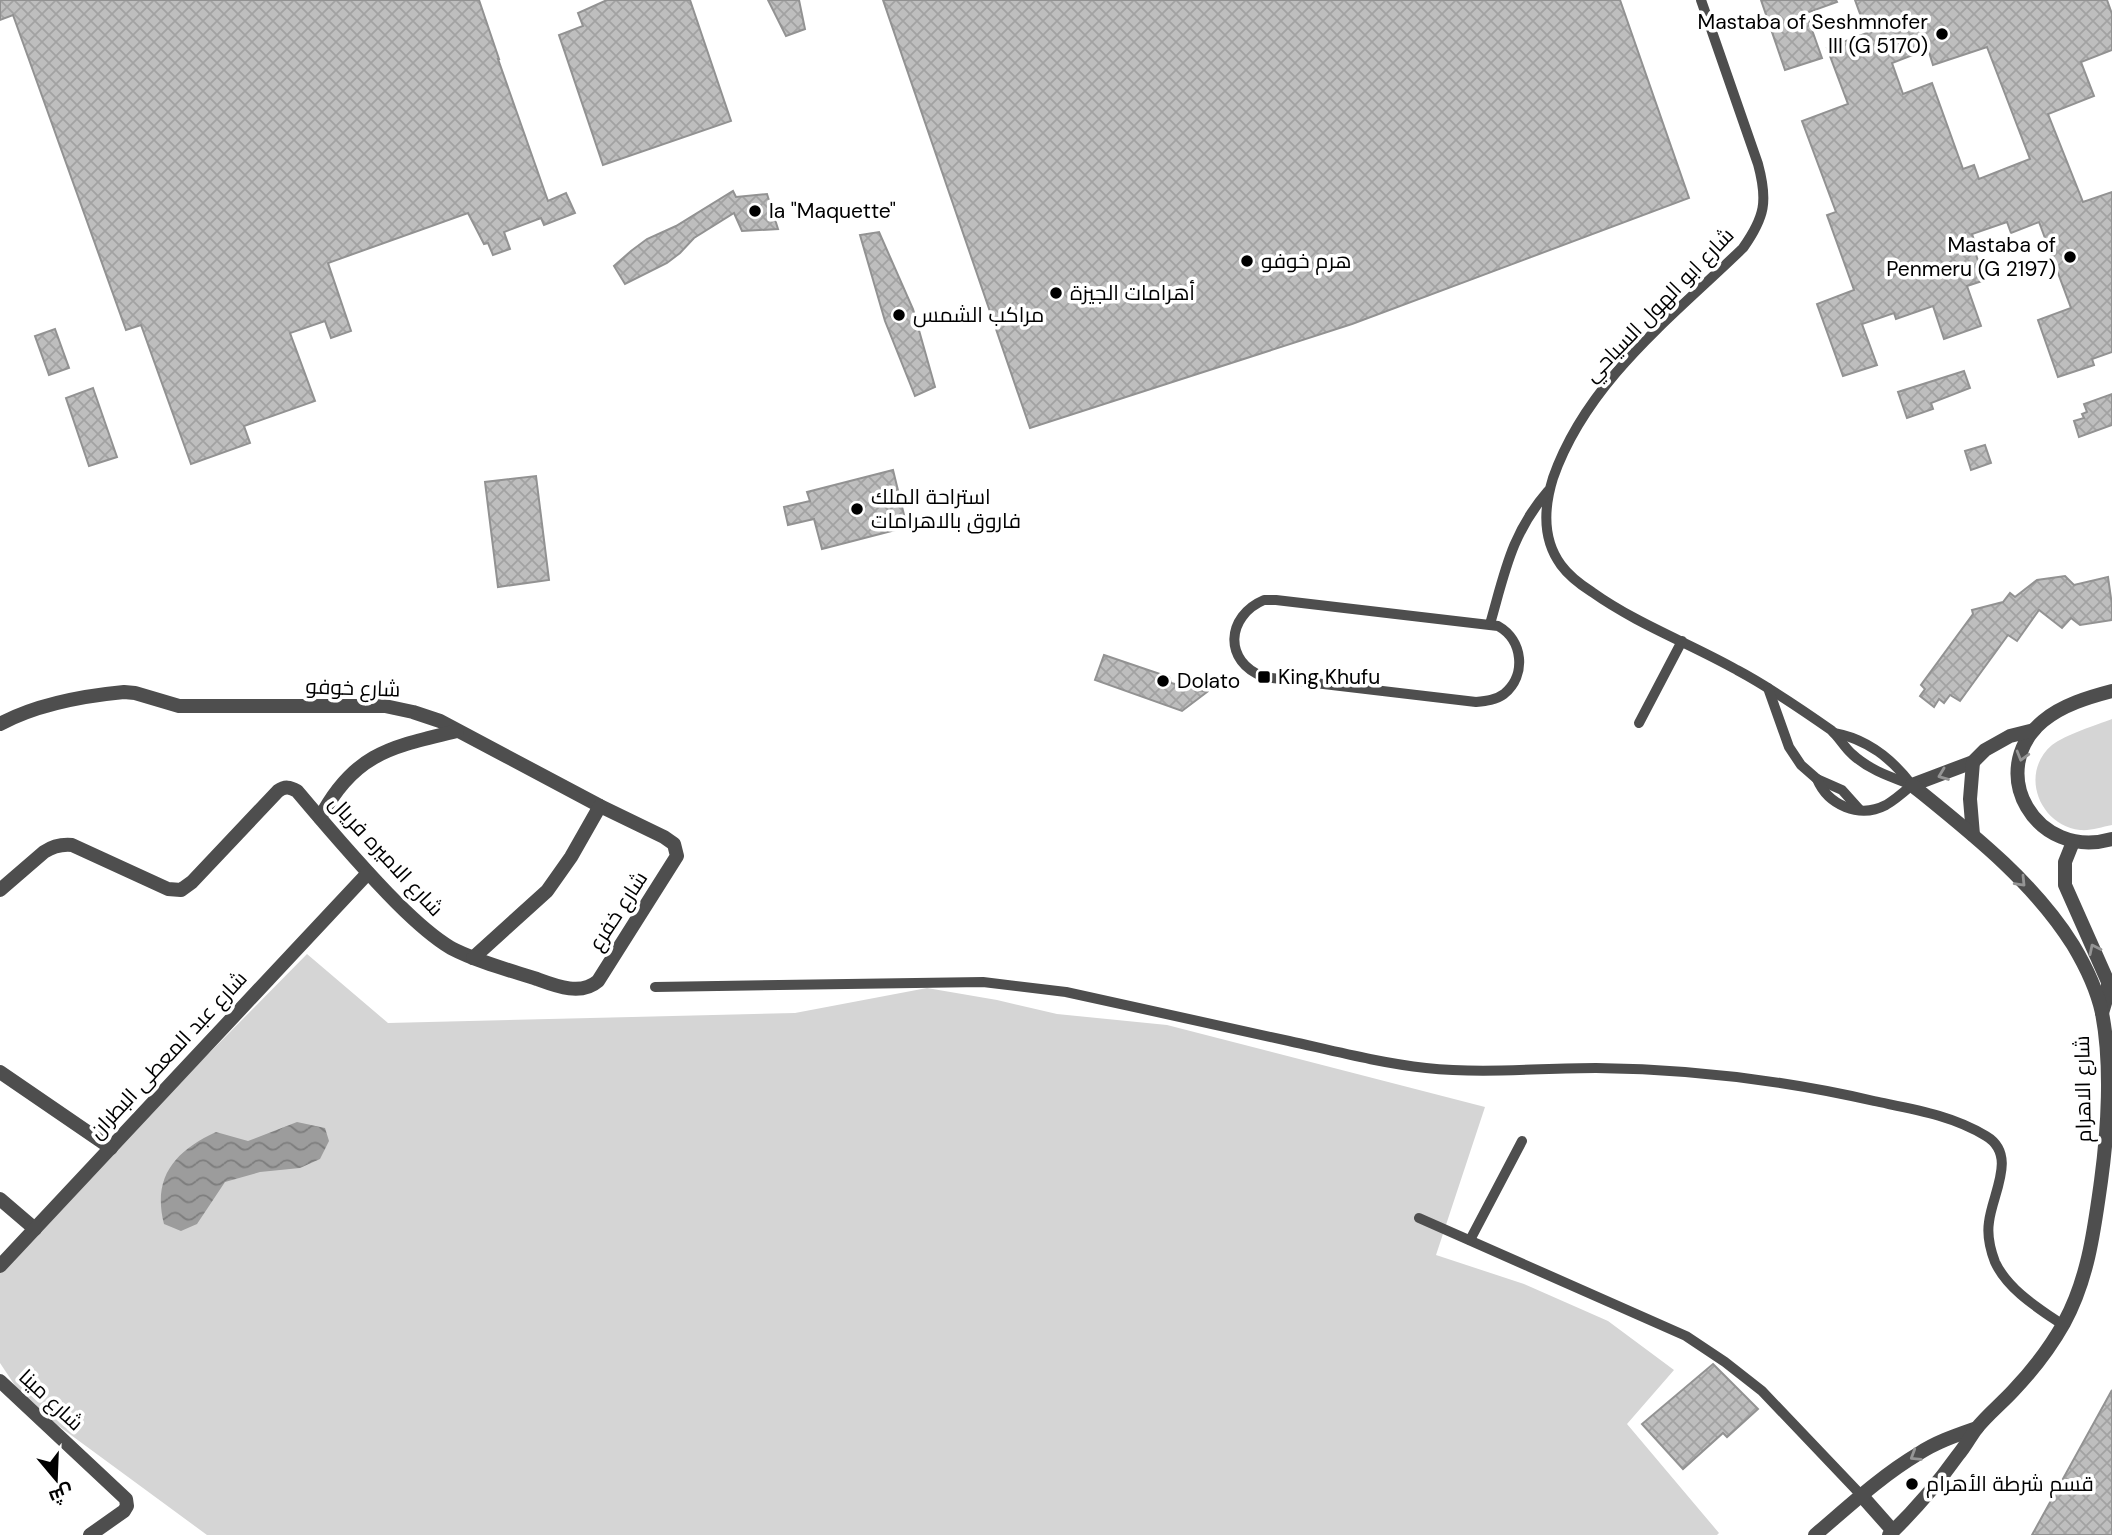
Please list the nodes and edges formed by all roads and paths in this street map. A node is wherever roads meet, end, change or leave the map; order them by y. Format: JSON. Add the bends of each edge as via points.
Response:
{"nodes":[{"id":1,"x":1701,"y":0,"type":"edge"},
{"id":2,"x":1549,"y":489,"type":"junction"},
{"id":3,"x":1490,"y":624,"type":"junction"},
{"id":4,"x":1682,"y":641,"type":"junction"},
{"id":5,"x":1768,"y":688,"type":"junction"},
{"id":6,"x":2112,"y":691,"type":"edge"},
{"id":7,"x":1639,"y":723,"type":"dead end"},
{"id":8,"x":0,"y":724,"type":"edge"},
{"id":9,"x":2034,"y":730,"type":"junction"},
{"id":10,"x":457,"y":731,"type":"junction"},
{"id":11,"x":1834,"y":733,"type":"junction"},
{"id":12,"x":1973,"y":762,"type":"junction"},
{"id":13,"x":1912,"y":785,"type":"junction"},
{"id":14,"x":600,"y":806,"type":"junction"},
{"id":15,"x":320,"y":818,"type":"junction"},
{"id":16,"x":1973,"y":835,"type":"junction"},
{"id":17,"x":2112,"y":839,"type":"edge"},
{"id":18,"x":2073,"y":842,"type":"junction"},
{"id":19,"x":677,"y":850,"type":"joint"},
{"id":20,"x":368,"y":873,"type":"junction"},
{"id":21,"x":0,"y":890,"type":"edge"},
{"id":22,"x":474,"y":958,"type":"junction"},
{"id":23,"x":655,"y":987,"type":"dead end"},
{"id":24,"x":586,"y":988,"type":"joint"},
{"id":25,"x":2102,"y":1013,"type":"junction"},
{"id":26,"x":0,"y":1072,"type":"edge"},
{"id":27,"x":1522,"y":1141,"type":"dead end"},
{"id":28,"x":111,"y":1147,"type":"junction"},
{"id":29,"x":0,"y":1199,"type":"edge"},
{"id":30,"x":1419,"y":1218,"type":"dead end"},
{"id":31,"x":35,"y":1229,"type":"junction"},
{"id":32,"x":1470,"y":1240,"type":"junction"},
{"id":33,"x":0,"y":1266,"type":"edge"},
{"id":34,"x":2063,"y":1325,"type":"junction"},
{"id":35,"x":0,"y":1381,"type":"edge"},
{"id":36,"x":1977,"y":1428,"type":"junction"},
{"id":37,"x":1862,"y":1496,"type":"junction"},
{"id":38,"x":1891,"y":1533,"type":"edge"},
{"id":39,"x":90,"y":1535,"type":"edge"},
{"id":40,"x":1815,"y":1535,"type":"edge"}],
"edges":[{"from":1,"to":2,"type":"lane","name":"شارع ابو الهول السياحي","via":[[1758,164],[1763,208],[1756,230],[1743,248],[1604,386],[1562,452]]},
{"from":2,"to":3,"type":"lane","via":[[1521,529]]},
{"from":2,"to":4,"type":"lane","name":"شارع ابو الهول السياحي","via":[[1545,514],[1549,540],[1560,564],[1611,605]]},
{"from":3,"to":3,"type":"lane","via":[[1512,636],[1519,666],[1503,695],[1476,702],[1264,677],[1242,664],[1235,641],[1244,612],[1264,600]]},
{"from":4,"to":5,"type":"lane","name":"شارع ابو الهول السياحي"},
{"from":4,"to":7,"type":"lane"},
{"from":5,"to":11,"type":"lane","name":"شارع ابو الهول السياحي"},
{"from":5,"to":13,"type":"lane","via":[[1789,747],[1801,765],[1817,779],[1842,790],[1859,810],[1884,806]]},
{"from":6,"to":9,"type":"street","via":[[2065,708]]},
{"from":8,"to":10,"type":"street","name":"شارع خوفو","via":[[41,708],[124,692],[179,706],[385,706],[427,716]]},
{"from":9,"to":12,"type":"street","via":[[1999,741]]},
{"from":9,"to":18,"type":"street","one_way":true,"via":[[2019,765],[2024,803],[2049,832]]},
{"from":10,"to":14,"type":"street","name":"شارع خوفو"},
{"from":10,"to":15,"type":"street","via":[[401,745],[372,758],[346,778]]},
{"from":11,"to":13,"type":"lane","name":"شارع ابو الهول السياحي","via":[[1870,768]]},
{"from":11,"to":13,"type":"lane","name":"شارع ابو الهول السياحي","via":[[1870,745]]},
{"from":12,"to":13,"type":"street","one_way":true},
{"from":12,"to":16,"type":"street"},
{"from":13,"to":16,"type":"street","name":"شارع الاهرام"},
{"from":14,"to":19,"type":"street","name":"شارع خوفو","via":[[664,837]]},
{"from":14,"to":22,"type":"street","via":[[547,891]]},
{"from":15,"to":20,"type":"street","name":"شارع الاميره فريال"},
{"from":15,"to":21,"type":"street","name":"شارع الاميره فريال","via":[[297,791],[286,787],[278,791],[181,890],[168,889],[65,844],[50,848]]},
{"from":16,"to":25,"type":"street","name":"شارع الاهرام","one_way":true,"via":[[2060,927],[2085,968]]},
{"from":17,"to":18,"type":"street"},
{"from":25,"to":18,"type":"street","one_way":true,"via":[[2108,982],[2063,878]]},
{"from":19,"to":24,"type":"street","name":"شارع خفرع","via":[[675,862],[603,973]]},
{"from":20,"to":22,"type":"street","name":"شارع الاميره فريال","via":[[429,933]]},
{"from":20,"to":28,"type":"street","name":"شارع عبد المعطى البطران"},
{"from":22,"to":24,"type":"street","name":"شارع الاميره فريال","via":[[560,987]]},
{"from":23,"to":34,"type":"lane","via":[[983,982],[1066,992],[1426,1068],[1692,1072],[1790,1084],[1910,1108],[1979,1132],[1998,1148],[2002,1173],[1989,1221],[1996,1264],[2033,1305]]},
{"from":25,"to":34,"type":"street","name":"شارع الاهرام","via":[[2108,1066],[2106,1147],[2089,1258]]},
{"from":26,"to":28,"type":"street"},
{"from":27,"to":32,"type":"lane"},
{"from":28,"to":31,"type":"street","name":"شارع عبد المعطى البطران"},
{"from":29,"to":31,"type":"street"},
{"from":30,"to":32,"type":"lane"},
{"from":31,"to":33,"type":"street","name":"شارع عبد المعطى البطران"},
{"from":32,"to":37,"type":"lane","via":[[1686,1336],[1762,1391]]},
{"from":34,"to":36,"type":"street","name":"شارع الاهرام","via":[[2032,1369]]},
{"from":35,"to":39,"type":"street","name":"شارع مينا","via":[[126,1499],[124,1511]]},
{"from":36,"to":37,"type":"street","name":"شارع الاهرام","one_way":true,"via":[[1917,1454]]},
{"from":36,"to":38,"type":"street","name":"شارع الاهرام"},
{"from":37,"to":38,"type":"street"},
{"from":37,"to":40,"type":"street","name":"شارع الاهرام"}]}
